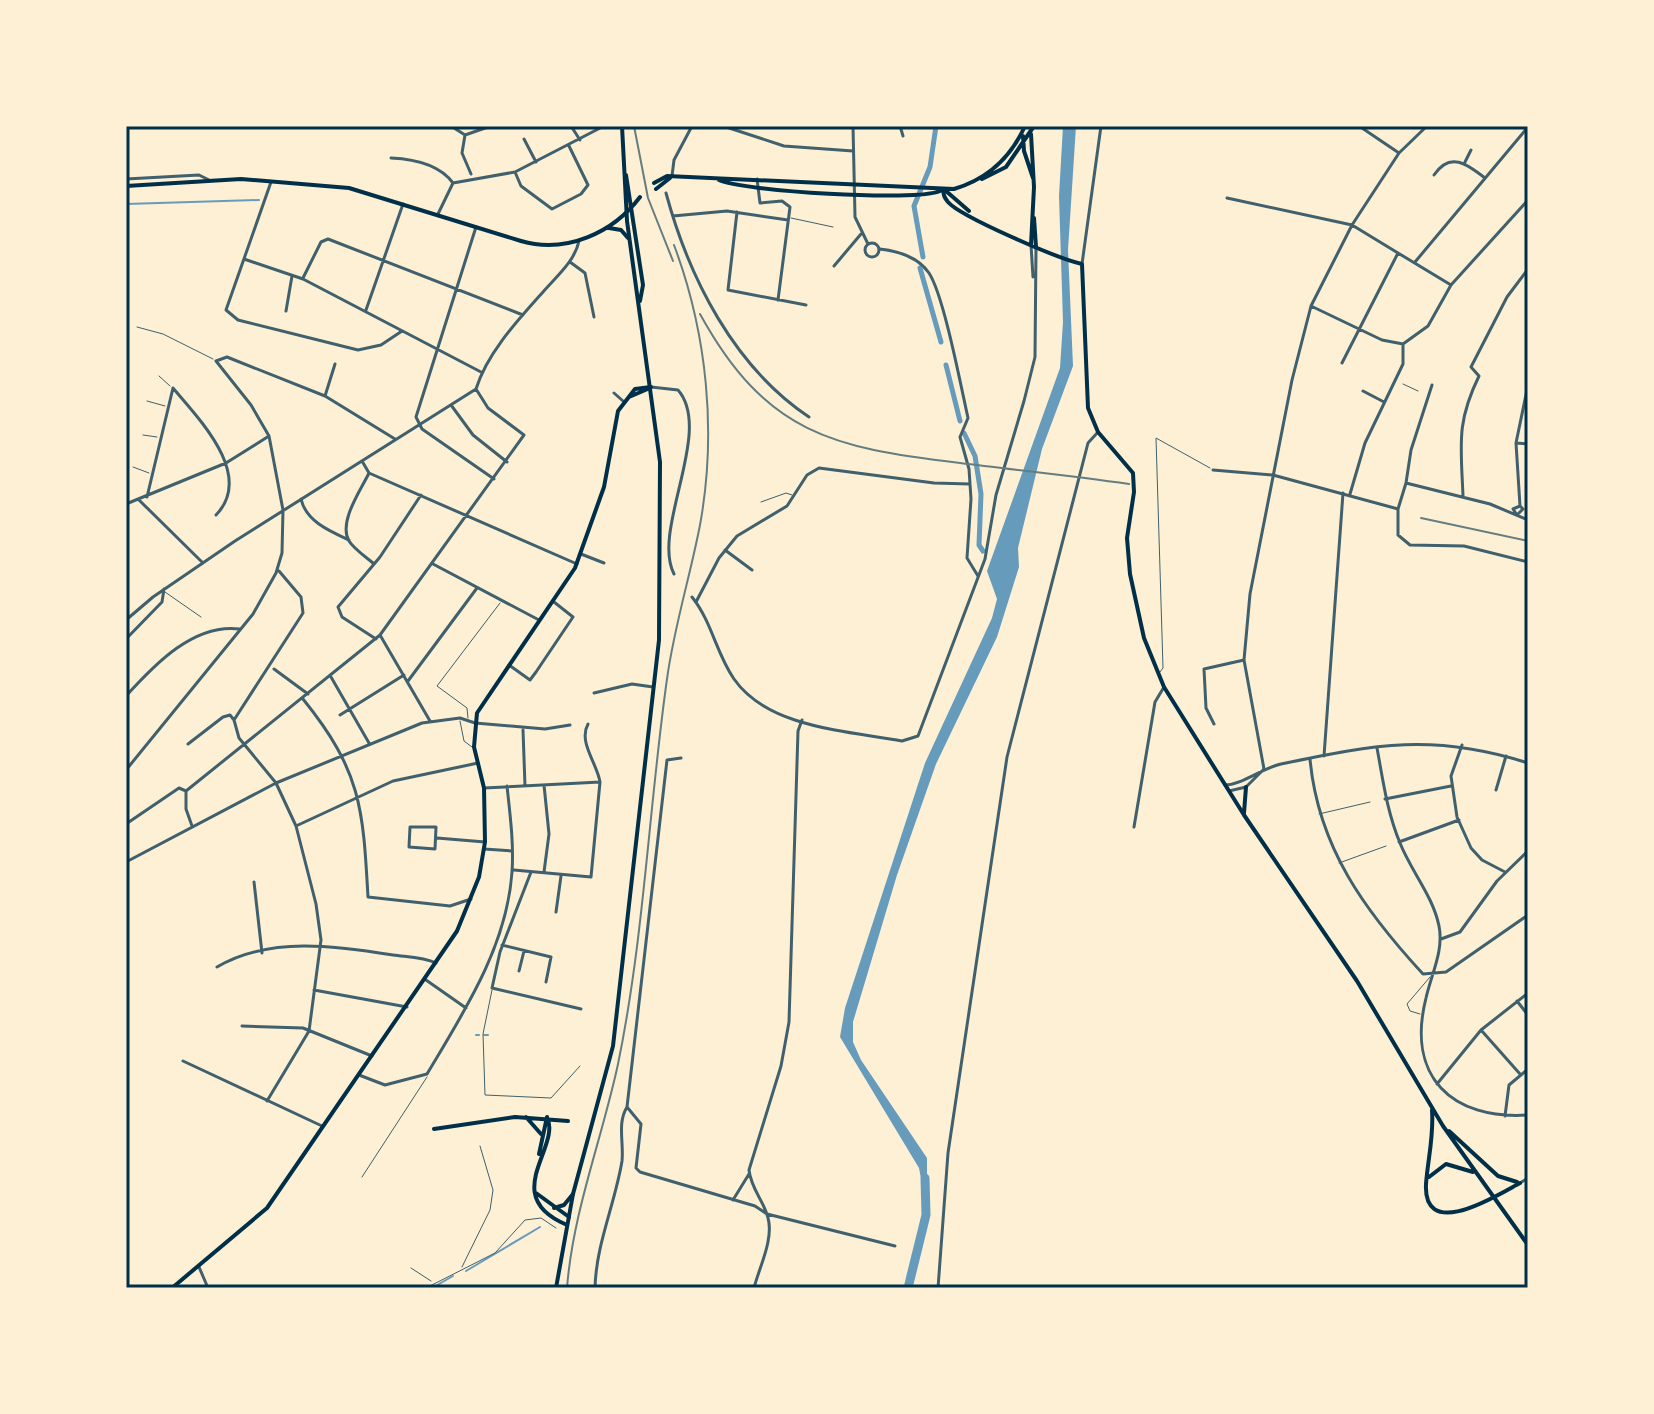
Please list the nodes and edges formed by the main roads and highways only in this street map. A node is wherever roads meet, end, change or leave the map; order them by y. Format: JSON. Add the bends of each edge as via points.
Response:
{"nodes":[{"id":1,"x":622,"y":126,"type":"edge"},
{"id":2,"x":1034,"y":126,"type":"edge"},
{"id":3,"x":1025,"y":128,"type":"edge"},
{"id":4,"x":1031,"y":134,"type":"junction"},
{"id":5,"x":1023,"y":147,"type":"junction"},
{"id":6,"x":626,"y":173,"type":"junction"},
{"id":7,"x":717,"y":179,"type":"junction"},
{"id":8,"x":980,"y":179,"type":"junction"},
{"id":9,"x":1034,"y":180,"type":"junction"},
{"id":10,"x":126,"y":186,"type":"edge"},
{"id":11,"x":655,"y":186,"type":"dead end"},
{"id":12,"x":943,"y":190,"type":"junction"},
{"id":13,"x":930,"y":192,"type":"junction"},
{"id":14,"x":641,"y":200,"type":"dead end"},
{"id":15,"x":633,"y":207,"type":"junction"},
{"id":16,"x":626,"y":214,"type":"junction"},
{"id":17,"x":607,"y":228,"type":"junction"},
{"id":18,"x":629,"y":239,"type":"junction"},
{"id":19,"x":1033,"y":246,"type":"junction"},
{"id":20,"x":640,"y":303,"type":"junction"},
{"id":21,"x":651,"y":387,"type":"junction"},
{"id":22,"x":1246,"y":787,"type":"road end"},
{"id":23,"x":1244,"y":815,"type":"junction"},
{"id":24,"x":1431,"y":1108,"type":"junction"},
{"id":25,"x":524,"y":1116,"type":"junction"},
{"id":26,"x":547,"y":1117,"type":"junction"},
{"id":27,"x":568,"y":1121,"type":"dead end"},
{"id":28,"x":1443,"y":1126,"type":"junction"},
{"id":29,"x":434,"y":1129,"type":"dead end"},
{"id":30,"x":541,"y":1135,"type":"junction"},
{"id":31,"x":539,"y":1159,"type":"junction"},
{"id":32,"x":1474,"y":1172,"type":"junction"},
{"id":33,"x":1426,"y":1183,"type":"junction"},
{"id":34,"x":536,"y":1193,"type":"junction"},
{"id":35,"x":573,"y":1194,"type":"junction"},
{"id":36,"x":554,"y":1208,"type":"junction"},
{"id":37,"x":569,"y":1217,"type":"junction"},
{"id":38,"x":567,"y":1225,"type":"junction"},
{"id":39,"x":1528,"y":1245,"type":"edge"},
{"id":40,"x":172,"y":1288,"type":"edge"},
{"id":41,"x":556,"y":1288,"type":"edge"}],
"edges":[{"from":1,"to":6,"type":"main road"},
{"from":2,"to":4,"type":"main road"},
{"from":3,"to":5,"type":"main road"},
{"from":3,"to":8,"type":"main road","via":[[1004,159]]},
{"from":4,"to":5,"type":"main road"},
{"from":4,"to":9,"type":"main road"},
{"from":5,"to":8,"type":"main road","via":[[999,172]]},
{"from":5,"to":9,"type":"main road"},
{"from":6,"to":15,"type":"main road"},
{"from":6,"to":16,"type":"main road"},
{"from":7,"to":11,"type":"main road","via":[[672,176]]},
{"from":7,"to":13,"type":"main road"},
{"from":7,"to":13,"type":"main road","via":[[854,195]]},
{"from":8,"to":12,"type":"main road"},
{"from":9,"to":19,"type":"main road"},
{"from":10,"to":17,"type":"main road","via":[[272,180],[357,189],[531,244],[579,241]]},
{"from":12,"to":13,"type":"main road"},
{"from":12,"to":19,"type":"main road","via":[[949,203]]},
{"from":14,"to":15,"type":"main road"},
{"from":15,"to":16,"type":"main road"},
{"from":15,"to":20,"type":"main road","via":[[644,290]]},
{"from":16,"to":17,"type":"main road"},
{"from":16,"to":18,"type":"main road"},
{"from":17,"to":18,"type":"main road","via":[[621,230]]},
{"from":18,"to":20,"type":"main road"},
{"from":19,"to":23,"type":"main road","via":[[1082,264],[1086,393],[1098,432],[1133,473],[1127,538],[1139,624],[1164,687]]},
{"from":20,"to":21,"type":"main road"},
{"from":21,"to":35,"type":"main road","via":[[662,516],[654,688],[613,1046]]},
{"from":21,"to":40,"type":"main road","via":[[625,399],[616,416],[604,487],[577,564],[481,704],[474,747],[484,788],[484,849],[471,899],[437,963],[267,1208]]},
{"from":22,"to":23,"type":"main road"},
{"from":23,"to":24,"type":"main road","via":[[1340,955]]},
{"from":24,"to":28,"type":"main road"},
{"from":24,"to":33,"type":"main road","via":[[1434,1134]]},
{"from":25,"to":26,"type":"main road"},
{"from":25,"to":29,"type":"main road"},
{"from":25,"to":30,"type":"main road"},
{"from":26,"to":27,"type":"main road"},
{"from":26,"to":30,"type":"main road"},
{"from":26,"to":31,"type":"main road","via":[[550,1126]]},
{"from":28,"to":32,"type":"main road"},
{"from":28,"to":33,"type":"main road","via":[[1498,1176],[1520,1183],[1452,1213],[1431,1202]]},
{"from":30,"to":31,"type":"main road"},
{"from":31,"to":34,"type":"main road"},
{"from":32,"to":33,"type":"main road","via":[[1446,1164]]},
{"from":32,"to":39,"type":"main road"},
{"from":34,"to":36,"type":"main road"},
{"from":34,"to":38,"type":"main road","via":[[541,1205]]},
{"from":35,"to":36,"type":"main road"},
{"from":35,"to":37,"type":"main road"},
{"from":36,"to":37,"type":"main road"},
{"from":37,"to":38,"type":"main road"},
{"from":38,"to":41,"type":"main road"}]}
